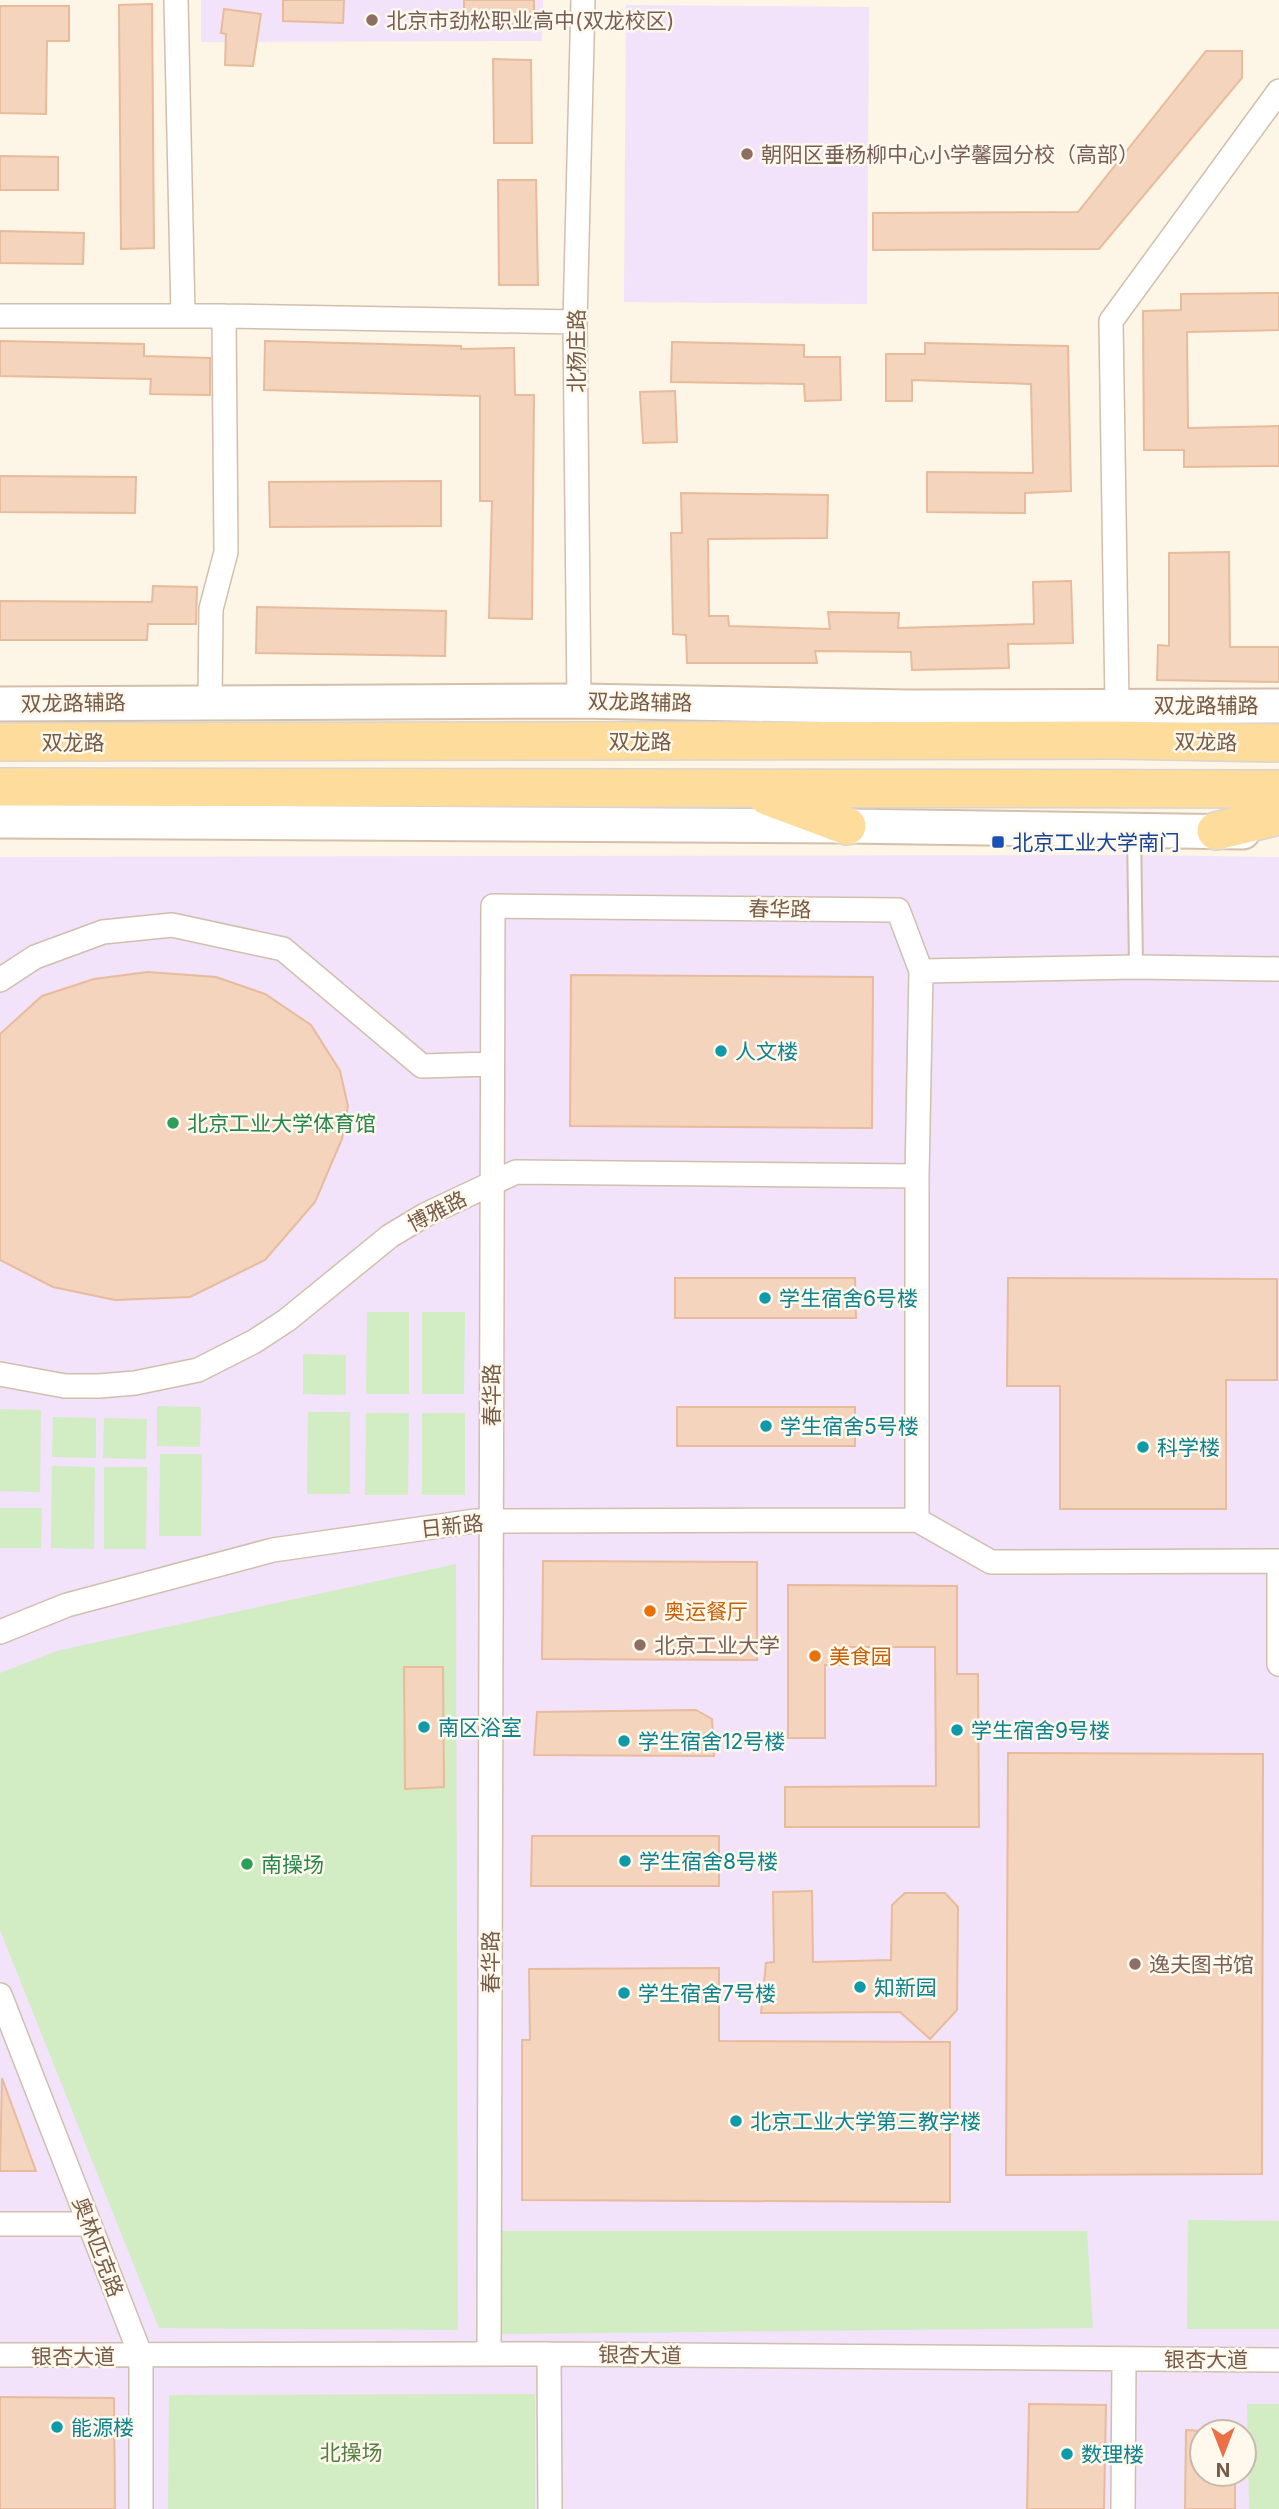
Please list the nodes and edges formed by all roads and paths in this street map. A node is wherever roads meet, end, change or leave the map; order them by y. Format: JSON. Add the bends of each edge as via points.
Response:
{"nodes":[{"id":1,"x":176,"y":0,"type":"edge"},
{"id":2,"x":583,"y":0,"type":"edge"},
{"id":3,"x":1279,"y":91,"type":"edge"},
{"id":4,"x":183,"y":315,"type":"junction"},
{"id":5,"x":0,"y":316,"type":"edge"},
{"id":6,"x":224,"y":316,"type":"junction"},
{"id":7,"x":575,"y":321,"type":"junction"},
{"id":8,"x":210,"y":701,"type":"junction"},
{"id":9,"x":579,"y":701,"type":"junction"},
{"id":10,"x":0,"y":704,"type":"edge"},
{"id":11,"x":1117,"y":704,"type":"junction"},
{"id":12,"x":1279,"y":706,"type":"edge"},
{"id":13,"x":8,"y":742,"type":"edge"},
{"id":14,"x":1279,"y":743,"type":"edge"},
{"id":15,"x":8,"y":787,"type":"edge"},
{"id":16,"x":743,"y":787,"type":"junction"},
{"id":17,"x":1279,"y":789,"type":"edge"},
{"id":18,"x":1279,"y":817,"type":"edge"},
{"id":19,"x":0,"y":821,"type":"edge"},
{"id":20,"x":847,"y":826,"type":"junction"},
{"id":21,"x":1133,"y":830,"type":"junction"},
{"id":22,"x":1216,"y":831,"type":"junction"},
{"id":23,"x":1279,"y":832,"type":"edge"},
{"id":24,"x":1136,"y":967,"type":"junction"},
{"id":25,"x":1279,"y":969,"type":"edge"},
{"id":26,"x":921,"y":971,"type":"junction"},
{"id":27,"x":0,"y":980,"type":"edge"},
{"id":28,"x":491,"y":1064,"type":"junction"},
{"id":29,"x":917,"y":1176,"type":"junction"},
{"id":30,"x":491,"y":1185,"type":"junction"},
{"id":31,"x":0,"y":1374,"type":"edge"},
{"id":32,"x":917,"y":1520,"type":"junction"},
{"id":33,"x":492,"y":1521,"type":"junction"},
{"id":34,"x":1279,"y":1562,"type":"edge"},
{"id":35,"x":0,"y":1632,"type":"edge"},
{"id":36,"x":1279,"y":1664,"type":"edge"},
{"id":37,"x":0,"y":1995,"type":"edge"},
{"id":38,"x":0,"y":2224,"type":"edge"},
{"id":39,"x":89,"y":2224,"type":"junction"},
{"id":40,"x":489,"y":2354,"type":"junction"},
{"id":41,"x":548,"y":2354,"type":"junction"},
{"id":42,"x":0,"y":2355,"type":"edge"},
{"id":43,"x":141,"y":2356,"type":"junction"},
{"id":44,"x":1124,"y":2359,"type":"junction"},
{"id":45,"x":1279,"y":2360,"type":"edge"},
{"id":46,"x":141,"y":2509,"type":"edge"},
{"id":47,"x":550,"y":2509,"type":"edge"},
{"id":48,"x":1122,"y":2509,"type":"edge"}],
"edges":[{"from":1,"to":4,"type":"street"},
{"from":2,"to":7,"type":"street","name":"北杨庄路"},
{"from":3,"to":11,"type":"street","via":[[1111,321]]},
{"from":4,"to":5,"type":"street"},
{"from":4,"to":6,"type":"street"},
{"from":6,"to":7,"type":"street"},
{"from":6,"to":8,"type":"street","via":[[226,552],[211,609]]},
{"from":7,"to":9,"type":"street","name":"北杨庄路"},
{"from":8,"to":9,"type":"main road","name":"双龙路辅路"},
{"from":8,"to":10,"type":"main road","name":"双龙路辅路"},
{"from":9,"to":11,"type":"main road","name":"双龙路辅路","via":[[908,707]]},
{"from":11,"to":12,"type":"main road","name":"双龙路辅路"},
{"from":13,"to":14,"type":"main road","name":"双龙路"},
{"from":15,"to":16,"type":"main road"},
{"from":16,"to":17,"type":"main road"},
{"from":16,"to":20,"type":"main road"},
{"from":18,"to":22,"type":"main road"},
{"from":19,"to":20,"type":"main road"},
{"from":20,"to":21,"type":"main road"},
{"from":21,"to":22,"type":"main road"},
{"from":21,"to":24,"type":"lane"},
{"from":22,"to":23,"type":"main road"},
{"from":24,"to":25,"type":"street"},
{"from":24,"to":26,"type":"street"},
{"from":26,"to":28,"type":"street","name":"春华路","via":[[898,910],[493,906]]},
{"from":26,"to":29,"type":"street"},
{"from":27,"to":28,"type":"street","via":[[35,957],[103,932],[172,925],[283,949],[422,1066]]},
{"from":28,"to":30,"type":"street","name":"春华路"},
{"from":29,"to":30,"type":"street","name":"博雅路","via":[[516,1172]]},
{"from":29,"to":32,"type":"street"},
{"from":30,"to":31,"type":"street","name":"博雅路","via":[[425,1214],[390,1236],[287,1320],[198,1370],[99,1386],[65,1386]]},
{"from":30,"to":33,"type":"street","name":"春华路"},
{"from":32,"to":33,"type":"street","name":"日新路"},
{"from":32,"to":34,"type":"street","via":[[991,1562]]},
{"from":33,"to":35,"type":"street","name":"日新路","via":[[273,1550],[67,1605]]},
{"from":33,"to":40,"type":"street","name":"春华路"},
{"from":34,"to":36,"type":"street"},
{"from":37,"to":39,"type":"street","name":"奥林匹克路"},
{"from":38,"to":39,"type":"street"},
{"from":39,"to":43,"type":"street","name":"奥林匹克路"},
{"from":40,"to":41,"type":"street","name":"银杏大道"},
{"from":40,"to":43,"type":"street","name":"银杏大道"},
{"from":41,"to":44,"type":"street","name":"银杏大道"},
{"from":41,"to":47,"type":"street"},
{"from":42,"to":43,"type":"street","name":"银杏大道"},
{"from":43,"to":46,"type":"street","name":"奥林匹克路"},
{"from":44,"to":45,"type":"street","name":"银杏大道"},
{"from":44,"to":48,"type":"street"}]}
